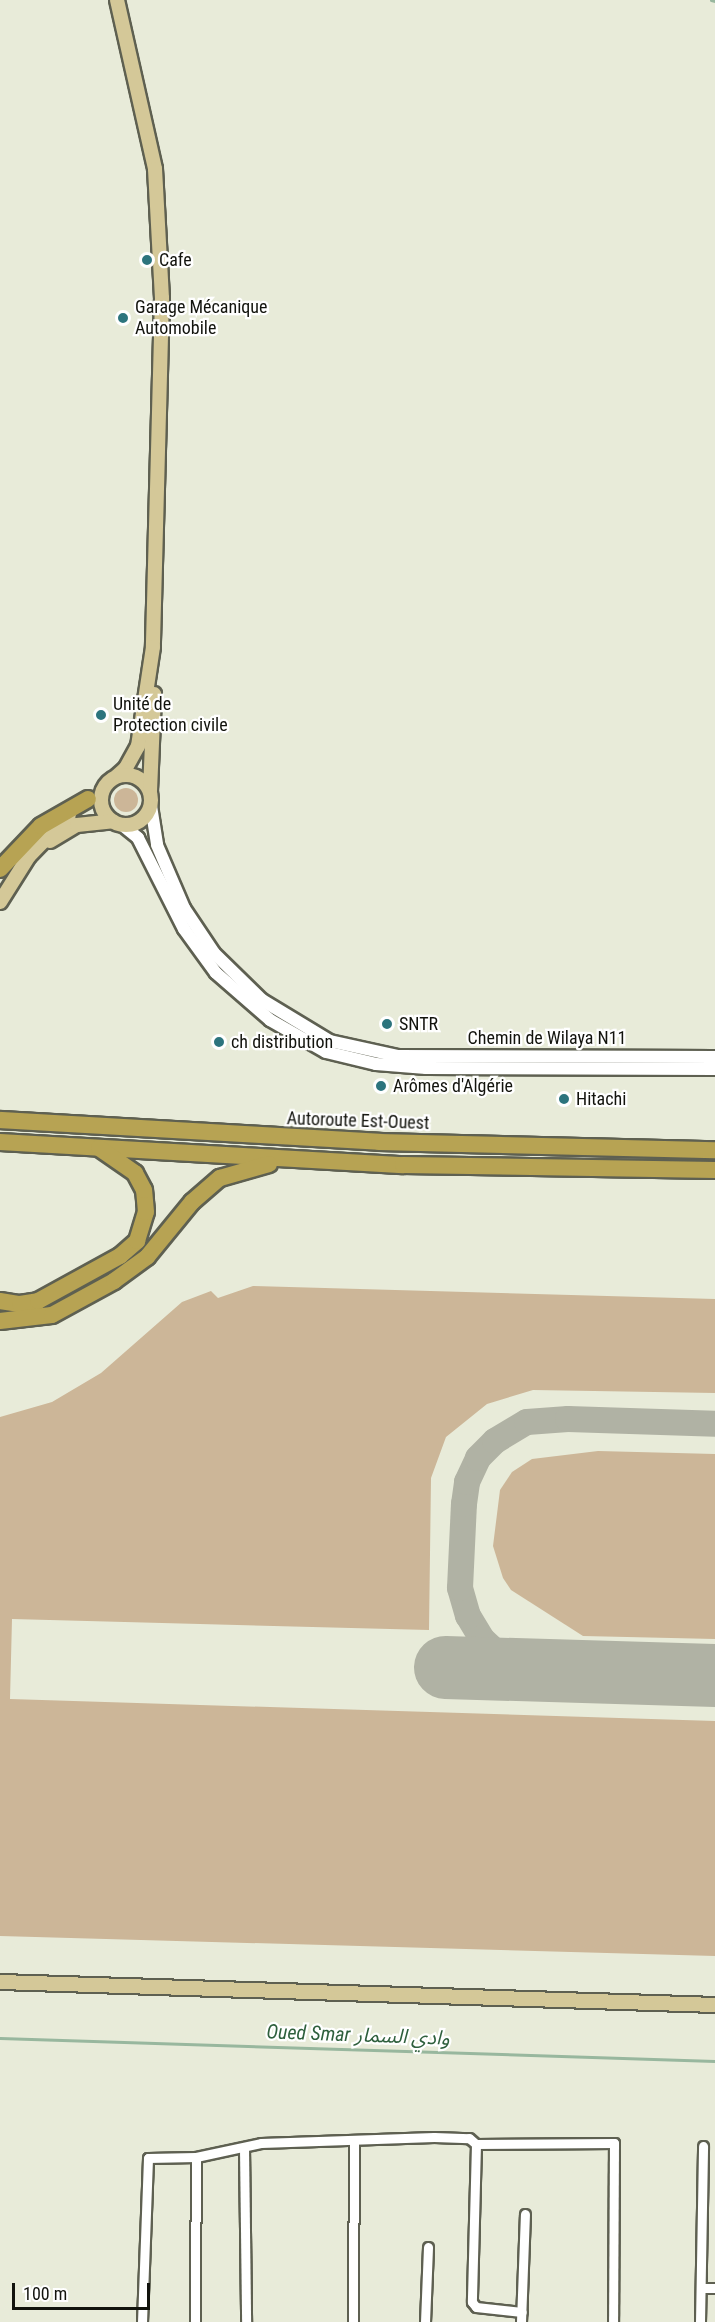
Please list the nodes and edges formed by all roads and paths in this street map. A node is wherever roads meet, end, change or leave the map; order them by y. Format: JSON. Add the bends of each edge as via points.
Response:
{"nodes":[{"id":1,"x":117,"y":0,"type":"edge"},
{"id":2,"x":153,"y":647,"type":"junction"},
{"id":3,"x":117,"y":776,"type":"junction"},
{"id":4,"x":104,"y":786,"type":"junction"},
{"id":5,"x":150,"y":791,"type":"junction"},
{"id":6,"x":88,"y":800,"type":"junction"},
{"id":7,"x":151,"y":806,"type":"junction"},
{"id":8,"x":117,"y":823,"type":"junction"},
{"id":9,"x":28,"y":856,"type":"junction"},
{"id":10,"x":0,"y":869,"type":"edge"},
{"id":11,"x":0,"y":902,"type":"edge"},
{"id":12,"x":715,"y":1057,"type":"edge"},
{"id":13,"x":715,"y":1069,"type":"edge"},
{"id":14,"x":0,"y":1120,"type":"edge"},
{"id":15,"x":0,"y":1142,"type":"edge"},
{"id":16,"x":98,"y":1148,"type":"junction"},
{"id":17,"x":715,"y":1150,"type":"edge"},
{"id":18,"x":315,"y":1161,"type":"junction"},
{"id":19,"x":715,"y":1170,"type":"edge"},
{"id":20,"x":0,"y":1300,"type":"edge"},
{"id":21,"x":0,"y":1321,"type":"edge"},
{"id":22,"x":0,"y":1982,"type":"edge"},
{"id":23,"x":715,"y":2005,"type":"edge"},
{"id":24,"x":354,"y":2141,"type":"junction"},
{"id":25,"x":476,"y":2144,"type":"junction"},
{"id":26,"x":703,"y":2146,"type":"dead end"},
{"id":27,"x":244,"y":2148,"type":"junction"},
{"id":28,"x":196,"y":2157,"type":"junction"},
{"id":29,"x":704,"y":2184,"type":"junction"},
{"id":30,"x":715,"y":2185,"type":"edge"},
{"id":31,"x":525,"y":2214,"type":"dead end"},
{"id":32,"x":704,"y":2229,"type":"junction"},
{"id":33,"x":715,"y":2229,"type":"edge"},
{"id":34,"x":428,"y":2247,"type":"dead end"},
{"id":35,"x":701,"y":2288,"type":"junction"},
{"id":36,"x":715,"y":2289,"type":"edge"},
{"id":37,"x":522,"y":2317,"type":"edge"},
{"id":38,"x":142,"y":2322,"type":"edge"},
{"id":39,"x":195,"y":2322,"type":"edge"},
{"id":40,"x":246,"y":2322,"type":"edge"},
{"id":41,"x":353,"y":2322,"type":"edge"},
{"id":42,"x":425,"y":2322,"type":"edge"},
{"id":43,"x":613,"y":2322,"type":"edge"},
{"id":44,"x":700,"y":2322,"type":"edge"}],
"edges":[{"from":1,"to":2,"type":"main road","via":[[155,169],[162,274]]},
{"from":2,"to":3,"type":"main road","via":[[138,746]]},
{"from":2,"to":5,"type":"main road"},
{"from":3,"to":4,"type":"main road"},
{"from":3,"to":5,"type":"main road","via":[[133,775]]},
{"from":4,"to":6,"type":"main road"},
{"from":4,"to":8,"type":"main road","via":[[101,802]]},
{"from":5,"to":7,"type":"main road"},
{"from":6,"to":9,"type":"main road"},
{"from":6,"to":10,"type":"highway","via":[[72,805],[41,826]]},
{"from":7,"to":8,"type":"main road","via":[[142,819]]},
{"from":7,"to":12,"type":"main road","name":"Chemin de Wilaya N11","via":[[157,845],[184,908],[214,953],[262,1000],[330,1041],[398,1056]]},
{"from":8,"to":9,"type":"main road","via":[[77,825]]},
{"from":8,"to":13,"type":"main road","via":[[138,838],[184,929],[216,973],[270,1020],[326,1052],[376,1064],[426,1068]]},
{"from":9,"to":11,"type":"main road"},
{"from":14,"to":17,"type":"highway","name":"Autoroute Est-Ouest","via":[[356,1141]]},
{"from":15,"to":16,"type":"highway"},
{"from":16,"to":18,"type":"highway"},
{"from":16,"to":20,"type":"highway","via":[[135,1173],[144,1190],[146,1212],[137,1241],[120,1256],[38,1301],[20,1304]]},
{"from":18,"to":19,"type":"highway"},
{"from":18,"to":21,"type":"highway","via":[[275,1163],[220,1178],[192,1202],[147,1257],[114,1281],[52,1316]]},
{"from":22,"to":23,"type":"main road"},
{"from":24,"to":25,"type":"street","via":[[434,2137],[469,2138]]},
{"from":24,"to":27,"type":"street","via":[[261,2143]]},
{"from":24,"to":41,"type":"street"},
{"from":25,"to":37,"type":"street","via":[[472,2302],[476,2307]]},
{"from":25,"to":43,"type":"street","via":[[614,2143]]},
{"from":26,"to":29,"type":"street"},
{"from":27,"to":28,"type":"street"},
{"from":27,"to":40,"type":"street"},
{"from":28,"to":38,"type":"street","via":[[148,2158]]},
{"from":28,"to":39,"type":"street"},
{"from":29,"to":30,"type":"street"},
{"from":29,"to":32,"type":"street"},
{"from":31,"to":37,"type":"street"},
{"from":32,"to":33,"type":"street"},
{"from":32,"to":35,"type":"street"},
{"from":34,"to":42,"type":"street"},
{"from":35,"to":36,"type":"street"},
{"from":35,"to":44,"type":"street"}]}
